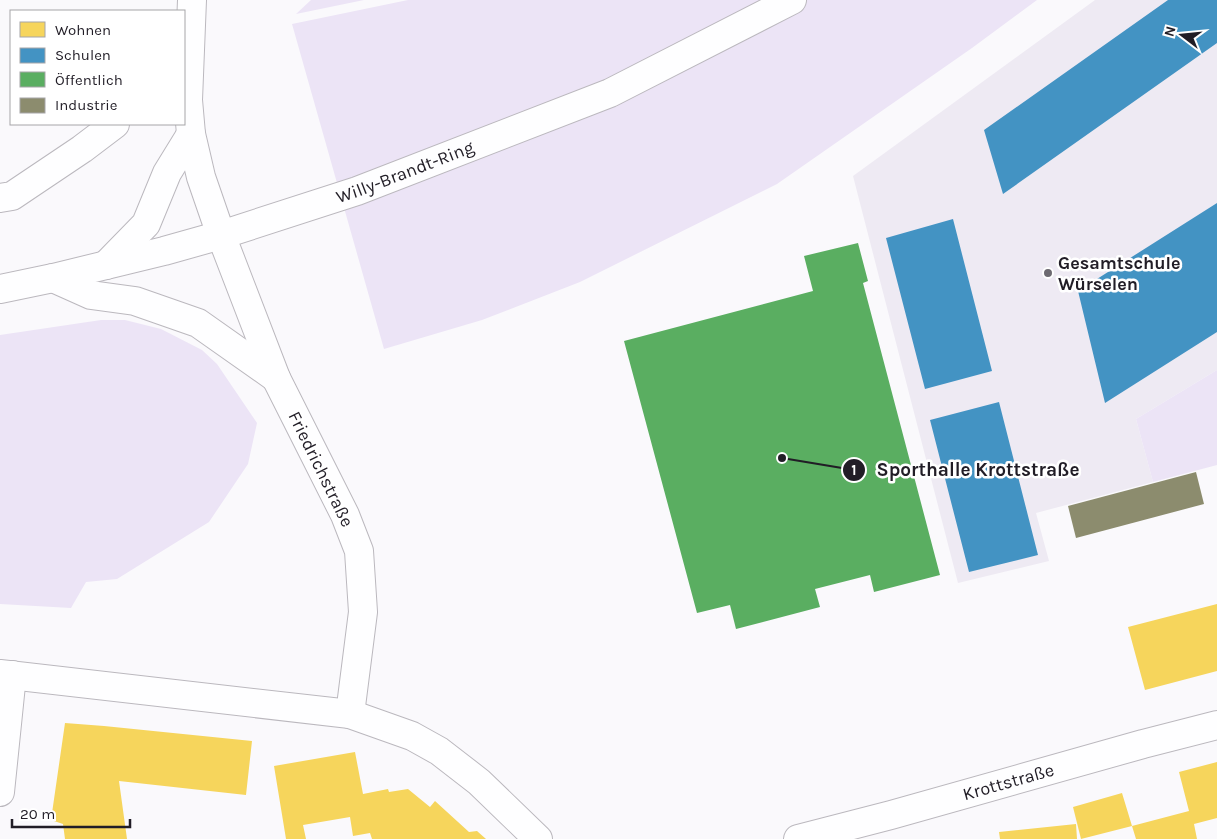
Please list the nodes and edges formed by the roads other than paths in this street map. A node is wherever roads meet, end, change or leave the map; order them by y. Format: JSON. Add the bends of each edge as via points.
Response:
{"nodes":[{"id":1,"x":192,"y":0,"type":"edge"},
{"id":2,"x":792,"y":0,"type":"edge"},
{"id":3,"x":186,"y":100,"type":"edge"},
{"id":4,"x":114,"y":125,"type":"edge"},
{"id":5,"x":191,"y":134,"type":"junction"},
{"id":6,"x":0,"y":198,"type":"edge"},
{"id":7,"x":221,"y":234,"type":"junction"},
{"id":8,"x":106,"y":265,"type":"junction"},
{"id":9,"x":52,"y":278,"type":"junction"},
{"id":10,"x":0,"y":289,"type":"edge"},
{"id":11,"x":276,"y":378,"type":"junction"},
{"id":12,"x":6,"y":674,"type":"edge"},
{"id":13,"x":350,"y":714,"type":"junction"},
{"id":14,"x":1217,"y":725,"type":"edge"},
{"id":15,"x":0,"y":792,"type":"edge"},
{"id":16,"x":815,"y":837,"type":"edge"},
{"id":17,"x":538,"y":839,"type":"edge"}],
"edges":[{"from":1,"to":3,"type":"street","name":"Friedrichstraße"},
{"from":2,"to":7,"type":"street","name":"Willy-Brandt-Ring","via":[[610,93],[357,191]]},
{"from":3,"to":5,"type":"street","name":"Friedrichstraße"},
{"from":4,"to":6,"type":"street","via":[[12,196]]},
{"from":5,"to":7,"type":"street","name":"Friedrichstraße","via":[[201,177]]},
{"from":5,"to":8,"type":"street","via":[[167,173],[146,224]]},
{"from":7,"to":8,"type":"street","name":"Willy-Brandt-Ring"},
{"from":7,"to":11,"type":"street","name":"Friedrichstraße"},
{"from":8,"to":9,"type":"street","name":"Willy-Brandt-Ring"},
{"from":9,"to":10,"type":"street","name":"Willy-Brandt-Ring"},
{"from":9,"to":11,"type":"street","via":[[90,295],[135,302],[198,323]]},
{"from":11,"to":13,"type":"street","name":"Friedrichstraße","via":[[345,515],[359,551],[363,612]]},
{"from":12,"to":13,"type":"street"},
{"from":12,"to":15,"type":"street"},
{"from":13,"to":17,"type":"street","via":[[412,736],[439,751],[479,782]]},
{"from":14,"to":16,"type":"street","name":"Krottstraße"}]}
